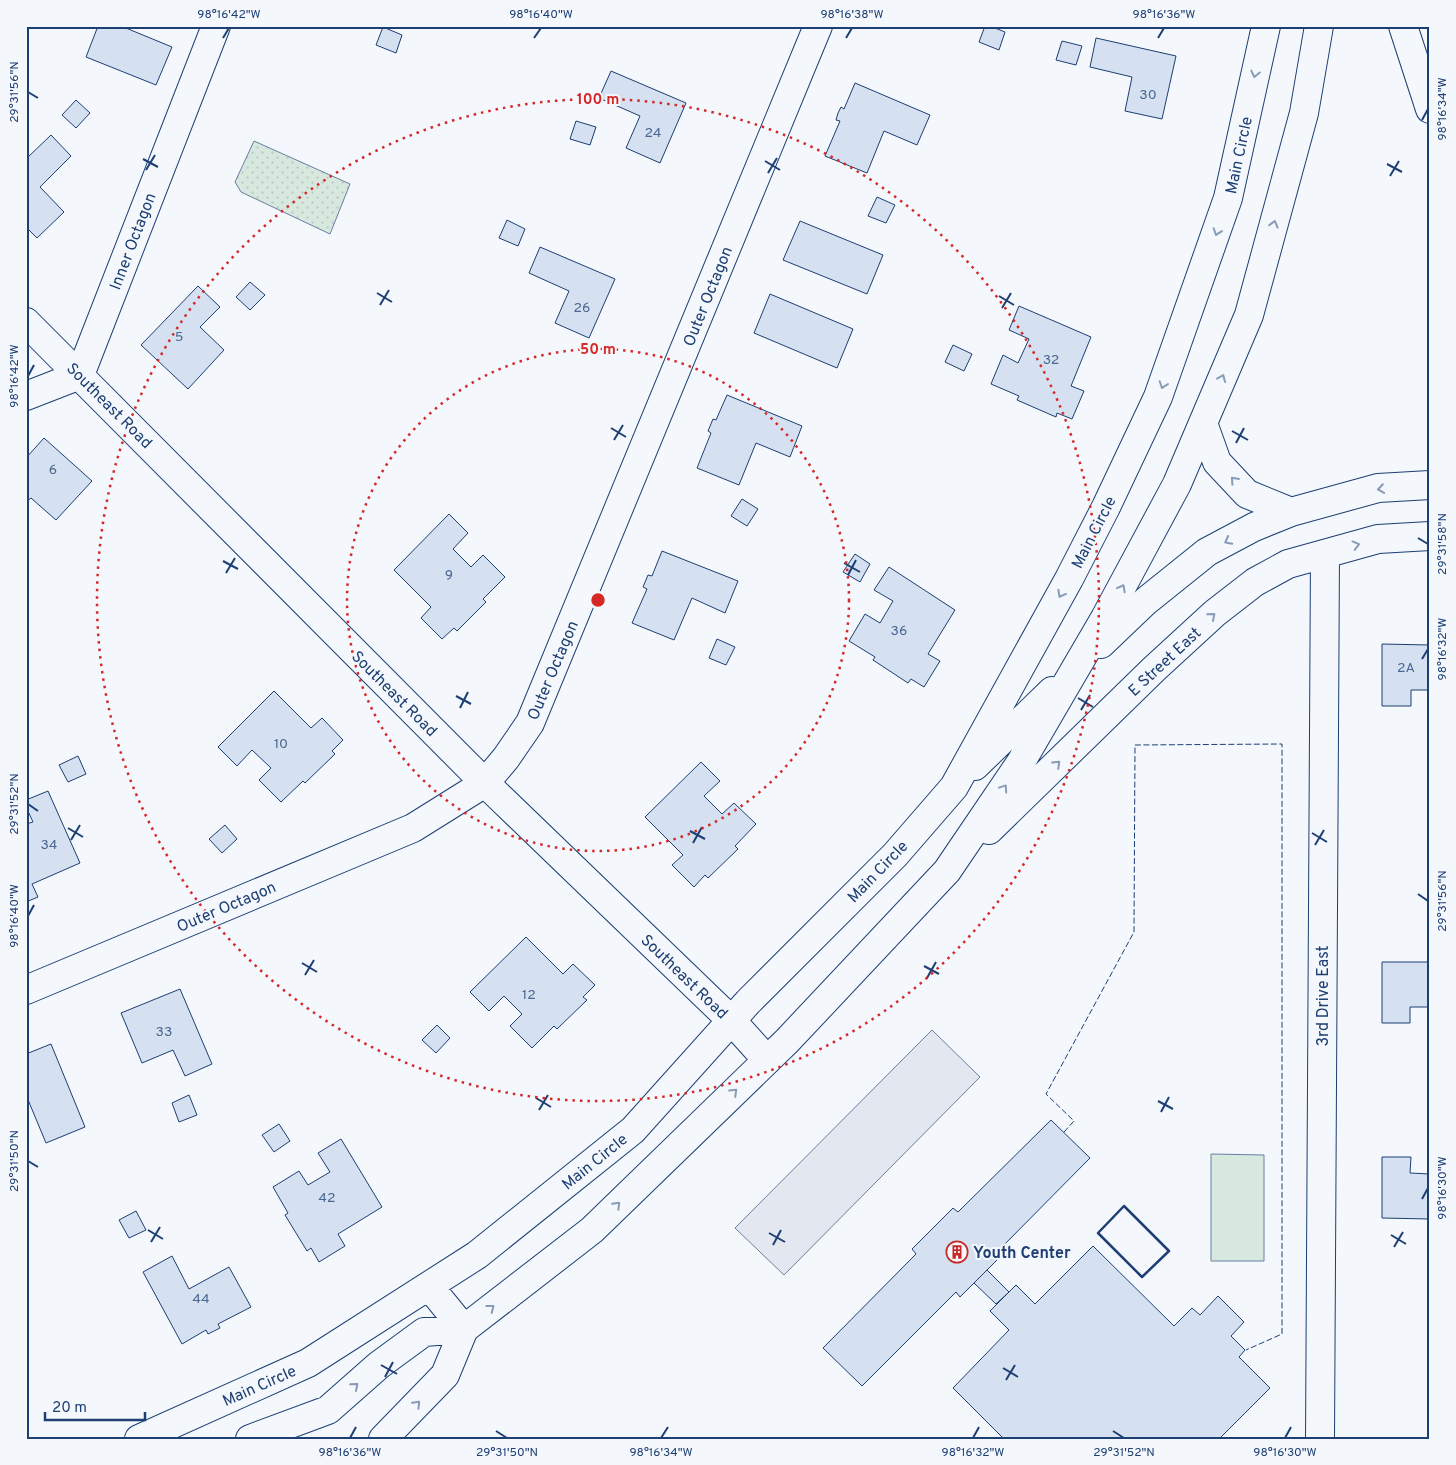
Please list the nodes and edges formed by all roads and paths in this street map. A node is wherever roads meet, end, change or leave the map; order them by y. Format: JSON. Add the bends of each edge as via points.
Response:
{"nodes":[{"id":1,"x":216,"y":26,"type":"edge"},
{"id":2,"x":818,"y":26,"type":"edge"},
{"id":3,"x":1266,"y":26,"type":"edge"},
{"id":4,"x":1319,"y":26,"type":"edge"},
{"id":5,"x":1403,"y":26,"type":"edge"},
{"id":6,"x":1430,"y":109,"type":"edge"},
{"id":7,"x":26,"y":322,"type":"edge"},
{"id":8,"x":80,"y":375,"type":"junction"},
{"id":9,"x":26,"y":396,"type":"edge"},
{"id":10,"x":1203,"y":423,"type":"junction"},
{"id":11,"x":1430,"y":485,"type":"edge"},
{"id":12,"x":1291,"y":512,"type":"junction"},
{"id":13,"x":1430,"y":536,"type":"edge"},
{"id":14,"x":1325,"y":554,"type":"junction"},
{"id":15,"x":1076,"y":668,"type":"junction"},
{"id":16,"x":485,"y":783,"type":"junction"},
{"id":17,"x":954,"y":787,"type":"junction"},
{"id":18,"x":947,"y":872,"type":"junction"},
{"id":19,"x":26,"y":990,"type":"edge"},
{"id":20,"x":731,"y":1020,"type":"junction"},
{"id":21,"x":767,"y":1060,"type":"junction"},
{"id":22,"x":430,"y":1286,"type":"junction"},
{"id":23,"x":464,"y":1329,"type":"junction"},
{"id":24,"x":328,"y":1410,"type":"junction"},
{"id":25,"x":139,"y":1439,"type":"edge"},
{"id":26,"x":250,"y":1439,"type":"edge"},
{"id":27,"x":302,"y":1439,"type":"edge"},
{"id":28,"x":383,"y":1439,"type":"edge"},
{"id":29,"x":1320,"y":1439,"type":"edge"}],
"edges":[{"from":1,"to":8,"type":"street","name":"Inner Octagon"},
{"from":2,"to":16,"type":"street","name":"Outer Octagon","via":[[530,723]]},
{"from":3,"to":17,"type":"street","name":"Main Circle","one_way":true,"via":[[1228,198],[1158,397],[1070,579]]},
{"from":10,"to":4,"type":"street","one_way":true,"via":[[1249,314],[1304,113]]},
{"from":5,"to":6,"type":"street"},
{"from":7,"to":8,"type":"street","name":"Southeast Road"},
{"from":8,"to":9,"type":"street"},
{"from":8,"to":16,"type":"street","name":"Southeast Road"},
{"from":12,"to":10,"type":"street","one_way":true,"via":[[1247,494],[1217,462]]},
{"from":15,"to":10,"type":"street","one_way":true,"via":[[1178,484]]},
{"from":11,"to":12,"type":"street","one_way":true,"via":[[1378,488]]},
{"from":12,"to":15,"type":"street","one_way":true,"via":[[1207,552],[1146,601]]},
{"from":14,"to":13,"type":"street","name":"E Street East","one_way":true,"via":[[1378,539]]},
{"from":18,"to":14,"type":"street","name":"E Street East","one_way":true,"via":[[1215,613],[1255,582],[1288,564]]},
{"from":14,"to":29,"type":"street","name":"3rd Drive East"},
{"from":15,"to":17,"type":"street"},
{"from":18,"to":15,"type":"street","one_way":true,"via":[[1021,762]]},
{"from":16,"to":19,"type":"street","name":"Outer Octagon","via":[[413,828]]},
{"from":16,"to":20,"type":"street","name":"Southeast Road"},
{"from":17,"to":20,"type":"street","name":"Main Circle","via":[[895,855]]},
{"from":18,"to":21,"type":"street"},
{"from":20,"to":21,"type":"street","name":"Southeast Road"},
{"from":20,"to":22,"type":"street","name":"Main Circle","via":[[633,1130],[477,1255]]},
{"from":23,"to":21,"type":"street","one_way":true,"via":[[592,1230]]},
{"from":22,"to":23,"type":"street"},
{"from":22,"to":25,"type":"street","name":"Main Circle","via":[[308,1363]]},
{"from":24,"to":23,"type":"street","one_way":true,"via":[[379,1365],[424,1332]]},
{"from":28,"to":23,"type":"street","one_way":true,"via":[[445,1374]]},
{"from":24,"to":26,"type":"street"},
{"from":24,"to":27,"type":"street"}]}
